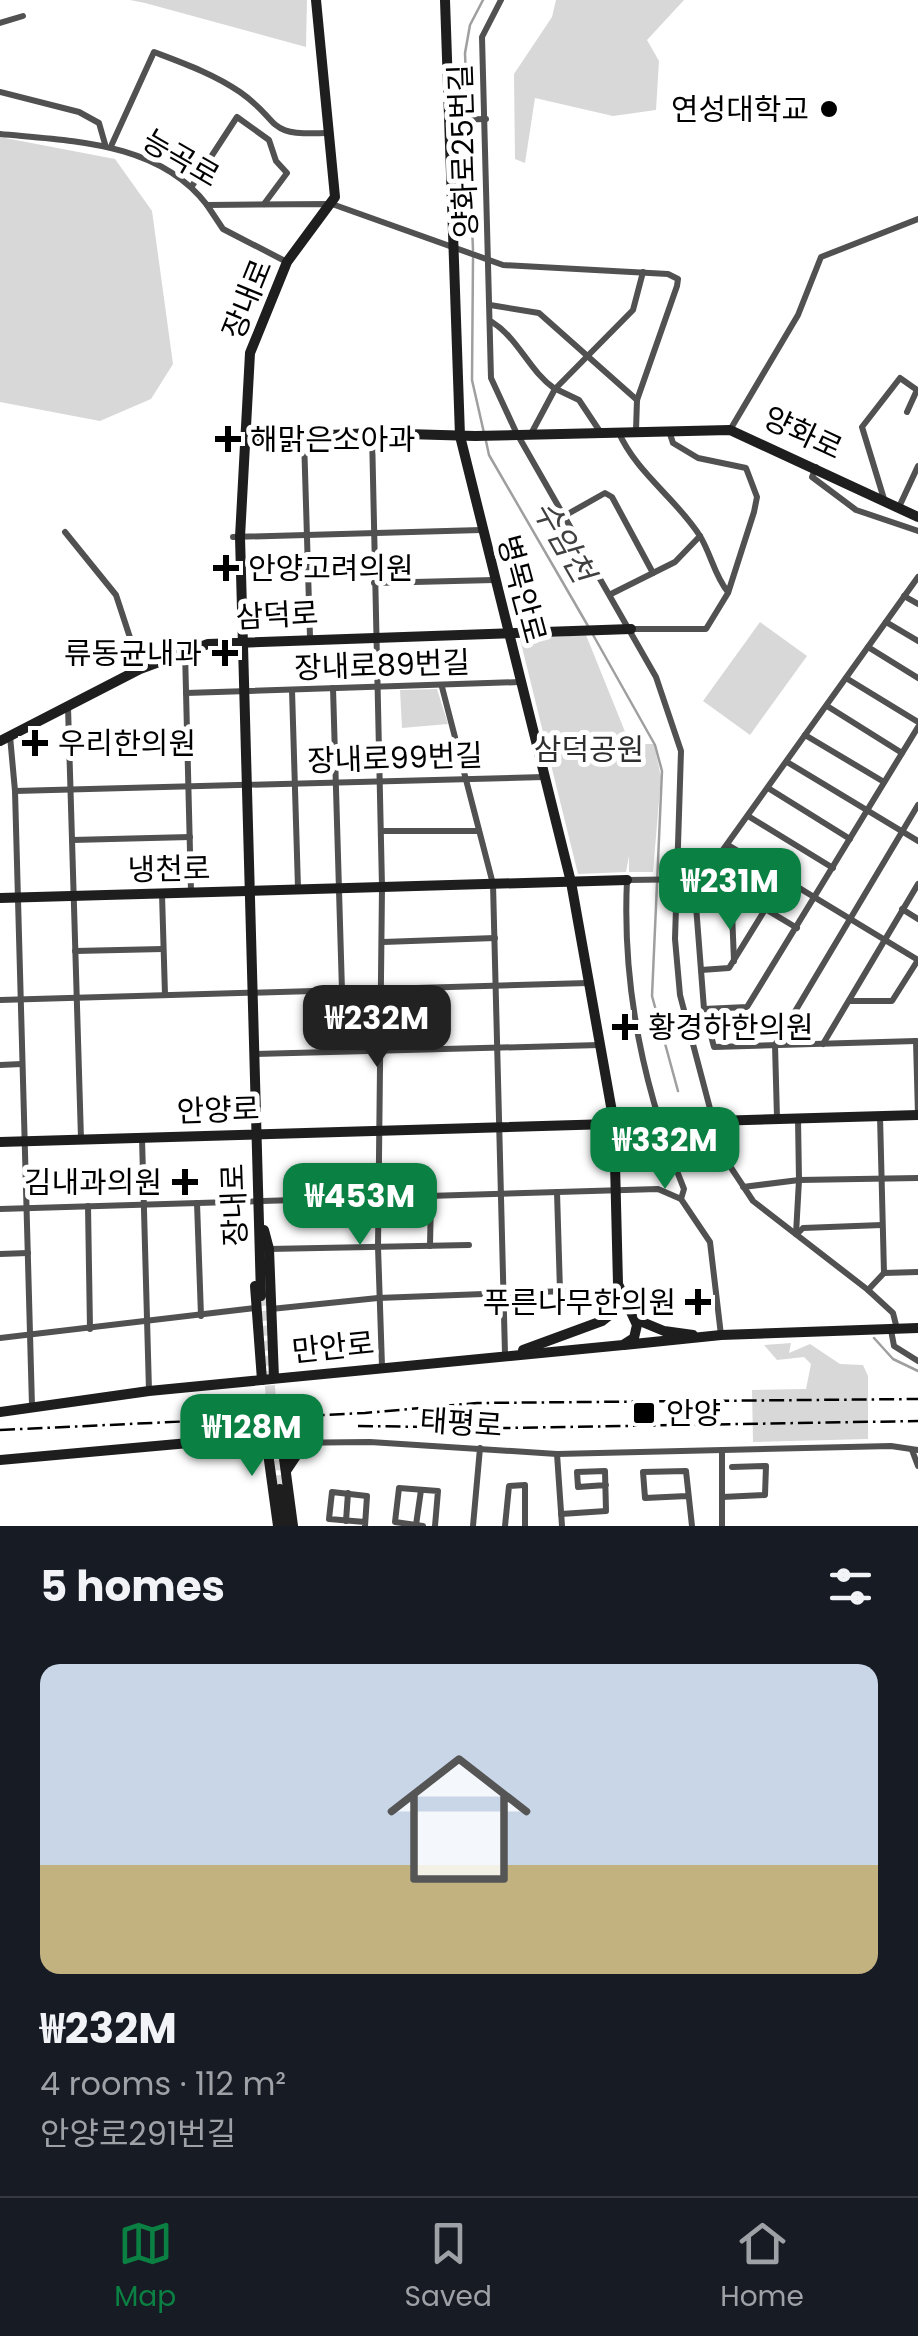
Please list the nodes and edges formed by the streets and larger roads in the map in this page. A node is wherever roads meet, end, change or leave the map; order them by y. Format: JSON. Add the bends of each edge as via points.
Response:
{"nodes":[{"id":1,"x":316,"y":0,"type":"edge"},
{"id":2,"x":445,"y":0,"type":"edge"},
{"id":3,"x":501,"y":0,"type":"edge"},
{"id":4,"x":22,"y":16,"type":"dead end"},
{"id":5,"x":0,"y":23,"type":"edge"},
{"id":6,"x":0,"y":92,"type":"edge"},
{"id":7,"x":482,"y":119,"type":"junction"},
{"id":8,"x":454,"y":120,"type":"junction"},
{"id":9,"x":273,"y":127,"type":"junction"},
{"id":10,"x":326,"y":133,"type":"junction"},
{"id":11,"x":0,"y":134,"type":"edge"},
{"id":12,"x":269,"y":140,"type":"junction"},
{"id":13,"x":109,"y":144,"type":"junction"},
{"id":14,"x":192,"y":186,"type":"junction"},
{"id":15,"x":264,"y":204,"type":"junction"},
{"id":16,"x":332,"y":204,"type":"junction"},
{"id":17,"x":207,"y":205,"type":"junction"},
{"id":18,"x":918,"y":218,"type":"edge"},
{"id":19,"x":459,"y":248,"type":"junction"},
{"id":20,"x":486,"y":260,"type":"junction"},
{"id":21,"x":287,"y":262,"type":"junction"},
{"id":22,"x":643,"y":272,"type":"junction"},
{"id":23,"x":490,"y":305,"type":"junction"},
{"id":24,"x":490,"y":321,"type":"junction"},
{"id":25,"x":586,"y":354,"type":"junction"},
{"id":26,"x":557,"y":390,"type":"junction"},
{"id":27,"x":637,"y":400,"type":"junction"},
{"id":28,"x":907,"y":412,"type":"dead end"},
{"id":29,"x":599,"y":430,"type":"junction"},
{"id":30,"x":617,"y":430,"type":"junction"},
{"id":31,"x":636,"y":430,"type":"junction"},
{"id":32,"x":669,"y":430,"type":"junction"},
{"id":33,"x":730,"y":430,"type":"junction"},
{"id":34,"x":516,"y":432,"type":"junction"},
{"id":35,"x":532,"y":432,"type":"junction"},
{"id":36,"x":372,"y":433,"type":"junction"},
{"id":37,"x":460,"y":436,"type":"junction"},
{"id":38,"x":304,"y":438,"type":"junction"},
{"id":39,"x":242,"y":440,"type":"junction"},
{"id":40,"x":816,"y":466,"type":"junction"},
{"id":41,"x":918,"y":466,"type":"edge"},
{"id":42,"x":884,"y":500,"type":"junction"},
{"id":43,"x":898,"y":506,"type":"junction"},
{"id":44,"x":566,"y":515,"type":"junction"},
{"id":45,"x":918,"y":517,"type":"edge"},
{"id":46,"x":480,"y":530,"type":"junction"},
{"id":47,"x":918,"y":531,"type":"edge"},
{"id":48,"x":65,"y":532,"type":"dead end"},
{"id":49,"x":372,"y":533,"type":"junction"},
{"id":50,"x":307,"y":536,"type":"junction"},
{"id":51,"x":700,"y":536,"type":"junction"},
{"id":52,"x":236,"y":537,"type":"junction"},
{"id":53,"x":652,"y":573,"type":"junction"},
{"id":54,"x":918,"y":577,"type":"edge"},
{"id":55,"x":494,"y":580,"type":"junction"},
{"id":56,"x":374,"y":583,"type":"junction"},
{"id":57,"x":728,"y":593,"type":"junction"},
{"id":58,"x":611,"y":594,"type":"junction"},
{"id":59,"x":904,"y":596,"type":"junction"},
{"id":60,"x":918,"y":604,"type":"edge"},
{"id":61,"x":886,"y":622,"type":"junction"},
{"id":62,"x":631,"y":629,"type":"junction"},
{"id":63,"x":508,"y":632,"type":"junction"},
{"id":64,"x":376,"y":636,"type":"junction"},
{"id":65,"x":310,"y":638,"type":"junction"},
{"id":66,"x":243,"y":641,"type":"junction"},
{"id":67,"x":918,"y":641,"type":"edge"},
{"id":68,"x":868,"y":647,"type":"junction"},
{"id":69,"x":185,"y":651,"type":"junction"},
{"id":70,"x":140,"y":669,"type":"junction"},
{"id":71,"x":846,"y":678,"type":"junction"},
{"id":72,"x":918,"y":678,"type":"edge"},
{"id":73,"x":520,"y":682,"type":"junction"},
{"id":74,"x":442,"y":686,"type":"junction"},
{"id":75,"x":377,"y":687,"type":"junction"},
{"id":76,"x":333,"y":688,"type":"junction"},
{"id":77,"x":292,"y":690,"type":"junction"},
{"id":78,"x":245,"y":692,"type":"junction"},
{"id":79,"x":186,"y":693,"type":"junction"},
{"id":80,"x":68,"y":706,"type":"junction"},
{"id":81,"x":827,"y":706,"type":"junction"},
{"id":82,"x":918,"y":724,"type":"edge"},
{"id":83,"x":806,"y":736,"type":"junction"},
{"id":84,"x":186,"y":737,"type":"junction"},
{"id":85,"x":5,"y":738,"type":"edge"},
{"id":86,"x":69,"y":739,"type":"junction"},
{"id":87,"x":902,"y":753,"type":"junction"},
{"id":88,"x":787,"y":762,"type":"junction"},
{"id":89,"x":545,"y":777,"type":"junction"},
{"id":90,"x":464,"y":778,"type":"junction"},
{"id":91,"x":380,"y":780,"type":"junction"},
{"id":92,"x":335,"y":782,"type":"junction"},
{"id":93,"x":884,"y":782,"type":"junction"},
{"id":94,"x":247,"y":784,"type":"junction"},
{"id":95,"x":294,"y":784,"type":"junction"},
{"id":96,"x":188,"y":786,"type":"junction"},
{"id":97,"x":768,"y":788,"type":"junction"},
{"id":98,"x":15,"y":790,"type":"junction"},
{"id":99,"x":70,"y":790,"type":"junction"},
{"id":100,"x":918,"y":805,"type":"edge"},
{"id":101,"x":867,"y":810,"type":"junction"},
{"id":102,"x":748,"y":816,"type":"junction"},
{"id":103,"x":381,"y":831,"type":"junction"},
{"id":104,"x":479,"y":831,"type":"junction"},
{"id":105,"x":902,"y":831,"type":"junction"},
{"id":106,"x":190,"y":837,"type":"junction"},
{"id":107,"x":850,"y":839,"type":"junction"},
{"id":108,"x":72,"y":840,"type":"junction"},
{"id":109,"x":918,"y":841,"type":"edge"},
{"id":110,"x":728,"y":845,"type":"junction"},
{"id":111,"x":833,"y":868,"type":"junction"},
{"id":112,"x":707,"y":874,"type":"junction"},
{"id":113,"x":628,"y":880,"type":"junction"},
{"id":114,"x":678,"y":880,"type":"junction"},
{"id":115,"x":694,"y":880,"type":"junction"},
{"id":116,"x":570,"y":882,"type":"junction"},
{"id":117,"x":493,"y":884,"type":"junction"},
{"id":118,"x":918,"y":884,"type":"edge"},
{"id":119,"x":732,"y":887,"type":"junction"},
{"id":120,"x":339,"y":888,"type":"junction"},
{"id":121,"x":382,"y":888,"type":"junction"},
{"id":122,"x":298,"y":890,"type":"junction"},
{"id":123,"x":250,"y":892,"type":"junction"},
{"id":124,"x":192,"y":893,"type":"junction"},
{"id":125,"x":162,"y":894,"type":"junction"},
{"id":126,"x":74,"y":896,"type":"junction"},
{"id":127,"x":0,"y":898,"type":"edge"},
{"id":128,"x":18,"y":898,"type":"junction"},
{"id":129,"x":815,"y":898,"type":"junction"},
{"id":130,"x":766,"y":908,"type":"junction"},
{"id":131,"x":902,"y":909,"type":"junction"},
{"id":132,"x":918,"y":918,"type":"edge"},
{"id":133,"x":848,"y":919,"type":"junction"},
{"id":134,"x":797,"y":928,"type":"junction"},
{"id":135,"x":495,"y":938,"type":"junction"},
{"id":136,"x":884,"y":941,"type":"junction"},
{"id":137,"x":382,"y":942,"type":"junction"},
{"id":138,"x":164,"y":949,"type":"junction"},
{"id":139,"x":75,"y":951,"type":"junction"},
{"id":140,"x":918,"y":960,"type":"edge"},
{"id":141,"x":734,"y":962,"type":"junction"},
{"id":142,"x":701,"y":970,"type":"junction"},
{"id":143,"x":589,"y":983,"type":"junction"},
{"id":144,"x":496,"y":986,"type":"junction"},
{"id":145,"x":383,"y":988,"type":"junction"},
{"id":146,"x":342,"y":991,"type":"junction"},
{"id":147,"x":252,"y":994,"type":"junction"},
{"id":148,"x":165,"y":996,"type":"junction"},
{"id":149,"x":76,"y":998,"type":"junction"},
{"id":150,"x":0,"y":1000,"type":"edge"},
{"id":151,"x":21,"y":1000,"type":"junction"},
{"id":152,"x":848,"y":1001,"type":"junction"},
{"id":153,"x":704,"y":1009,"type":"junction"},
{"id":154,"x":917,"y":1039,"type":"edge"},
{"id":155,"x":824,"y":1044,"type":"junction"},
{"id":156,"x":600,"y":1045,"type":"junction"},
{"id":157,"x":775,"y":1045,"type":"junction"},
{"id":158,"x":497,"y":1048,"type":"junction"},
{"id":159,"x":382,"y":1052,"type":"junction"},
{"id":160,"x":255,"y":1054,"type":"junction"},
{"id":161,"x":22,"y":1064,"type":"junction"},
{"id":162,"x":0,"y":1065,"type":"edge"},
{"id":163,"x":918,"y":1114,"type":"edge"},
{"id":164,"x":880,"y":1116,"type":"junction"},
{"id":165,"x":776,"y":1119,"type":"junction"},
{"id":166,"x":798,"y":1119,"type":"junction"},
{"id":167,"x":661,"y":1120,"type":"junction"},
{"id":168,"x":714,"y":1120,"type":"junction"},
{"id":169,"x":614,"y":1123,"type":"junction"},
{"id":170,"x":499,"y":1125,"type":"junction"},
{"id":171,"x":378,"y":1129,"type":"junction"},
{"id":172,"x":256,"y":1133,"type":"junction"},
{"id":173,"x":142,"y":1137,"type":"junction"},
{"id":174,"x":81,"y":1140,"type":"junction"},
{"id":175,"x":24,"y":1141,"type":"junction"},
{"id":176,"x":0,"y":1142,"type":"edge"},
{"id":177,"x":918,"y":1178,"type":"edge"},
{"id":178,"x":881,"y":1179,"type":"junction"},
{"id":179,"x":799,"y":1180,"type":"junction"},
{"id":180,"x":744,"y":1188,"type":"junction"},
{"id":181,"x":617,"y":1190,"type":"junction"},
{"id":182,"x":557,"y":1192,"type":"junction"},
{"id":183,"x":500,"y":1194,"type":"junction"},
{"id":184,"x":431,"y":1197,"type":"junction"},
{"id":185,"x":378,"y":1198,"type":"junction"},
{"id":186,"x":682,"y":1199,"type":"junction"},
{"id":187,"x":259,"y":1202,"type":"junction"},
{"id":188,"x":197,"y":1203,"type":"junction"},
{"id":189,"x":144,"y":1204,"type":"junction"},
{"id":190,"x":88,"y":1206,"type":"junction"},
{"id":191,"x":27,"y":1208,"type":"junction"},
{"id":192,"x":0,"y":1209,"type":"edge"},
{"id":193,"x":260,"y":1216,"type":"junction"},
{"id":194,"x":883,"y":1225,"type":"junction"},
{"id":195,"x":796,"y":1234,"type":"junction"},
{"id":196,"x":430,"y":1246,"type":"junction"},
{"id":197,"x":469,"y":1246,"type":"dead end"},
{"id":198,"x":378,"y":1247,"type":"junction"},
{"id":199,"x":269,"y":1250,"type":"junction"},
{"id":200,"x":28,"y":1253,"type":"junction"},
{"id":201,"x":0,"y":1254,"type":"edge"},
{"id":202,"x":918,"y":1272,"type":"edge"},
{"id":203,"x":884,"y":1273,"type":"junction"},
{"id":204,"x":618,"y":1284,"type":"junction"},
{"id":205,"x":868,"y":1290,"type":"junction"},
{"id":206,"x":504,"y":1293,"type":"junction"},
{"id":207,"x":261,"y":1296,"type":"tunnel mouth"},
{"id":208,"x":378,"y":1298,"type":"junction"},
{"id":209,"x":255,"y":1308,"type":"junction"},
{"id":210,"x":270,"y":1310,"type":"junction"},
{"id":211,"x":611,"y":1312,"type":"junction"},
{"id":212,"x":201,"y":1316,"type":"junction"},
{"id":213,"x":633,"y":1316,"type":"junction"},
{"id":214,"x":602,"y":1321,"type":"junction"},
{"id":215,"x":147,"y":1322,"type":"junction"},
{"id":216,"x":918,"y":1328,"type":"edge"},
{"id":217,"x":894,"y":1329,"type":"junction"},
{"id":218,"x":90,"y":1330,"type":"junction"},
{"id":219,"x":30,"y":1336,"type":"junction"},
{"id":220,"x":718,"y":1336,"type":"junction"},
{"id":221,"x":0,"y":1338,"type":"edge"},
{"id":222,"x":618,"y":1345,"type":"junction"},
{"id":223,"x":508,"y":1354,"type":"junction"},
{"id":224,"x":918,"y":1361,"type":"edge"},
{"id":225,"x":382,"y":1366,"type":"junction"},
{"id":226,"x":268,"y":1379,"type":"junction"},
{"id":227,"x":149,"y":1391,"type":"junction"},
{"id":228,"x":32,"y":1406,"type":"junction"},
{"id":229,"x":0,"y":1412,"type":"edge"},
{"id":230,"x":306,"y":1442,"type":"junction"},
{"id":231,"x":274,"y":1444,"type":"junction"},
{"id":232,"x":480,"y":1448,"type":"junction"},
{"id":233,"x":915,"y":1450,"type":"edge"},
{"id":234,"x":722,"y":1452,"type":"junction"},
{"id":235,"x":557,"y":1454,"type":"junction"},
{"id":236,"x":0,"y":1460,"type":"edge"},
{"id":237,"x":918,"y":1466,"type":"edge"},
{"id":238,"x":732,"y":1467,"type":"dead end"},
{"id":239,"x":286,"y":1472,"type":"junction"},
{"id":240,"x":606,"y":1485,"type":"junction"},
{"id":241,"x":280,"y":1490,"type":"tunnel mouth"},
{"id":242,"x":421,"y":1490,"type":"junction"},
{"id":243,"x":348,"y":1493,"type":"junction"},
{"id":244,"x":687,"y":1496,"type":"junction"},
{"id":245,"x":722,"y":1497,"type":"junction"},
{"id":246,"x":561,"y":1514,"type":"junction"},
{"id":247,"x":346,"y":1521,"type":"junction"},
{"id":248,"x":365,"y":1524,"type":"edge"},
{"id":249,"x":281,"y":1526,"type":"edge"},
{"id":250,"x":293,"y":1526,"type":"edge"},
{"id":251,"x":420,"y":1526,"type":"edge"},
{"id":252,"x":436,"y":1526,"type":"edge"},
{"id":253,"x":473,"y":1526,"type":"edge"},
{"id":254,"x":505,"y":1526,"type":"edge"},
{"id":255,"x":525,"y":1526,"type":"edge"},
{"id":256,"x":562,"y":1526,"type":"edge"},
{"id":257,"x":692,"y":1526,"type":"edge"},
{"id":258,"x":722,"y":1526,"type":"edge"}],
"edges":[{"from":1,"to":10,"type":"street"},
{"from":2,"to":8,"type":"street","name":"병목안로"},
{"from":3,"to":7,"type":"street","name":"양화로25번길","via":[[482,37]]},
{"from":4,"to":5,"type":"street"},
{"from":6,"to":13,"type":"street","via":[[80,112],[98,123]]},
{"from":7,"to":8,"type":"street"},
{"from":7,"to":20,"type":"street","name":"양화로25번길"},
{"from":8,"to":19,"type":"street","name":"병목안로"},
{"from":9,"to":10,"type":"street","via":[[292,135]]},
{"from":9,"to":12,"type":"street"},
{"from":9,"to":13,"type":"street","via":[[238,90],[154,52]]},
{"from":10,"to":16,"type":"street"},
{"from":11,"to":13,"type":"street","name":"능곡로"},
{"from":12,"to":14,"type":"street","via":[[237,117]]},
{"from":12,"to":15,"type":"street","via":[[287,174]]},
{"from":13,"to":14,"type":"street","name":"능곡로"},
{"from":14,"to":17,"type":"street","name":"능곡로"},
{"from":15,"to":16,"type":"street","name":"능곡로"},
{"from":15,"to":17,"type":"street","name":"능곡로"},
{"from":16,"to":19,"type":"street","name":"능곡로"},
{"from":16,"to":21,"type":"street","name":"장내로"},
{"from":17,"to":21,"type":"street","via":[[223,228]]},
{"from":18,"to":33,"type":"street","via":[[821,258],[798,314]]},
{"from":19,"to":20,"type":"street","name":"능곡로"},
{"from":19,"to":37,"type":"street","name":"병목안로"},
{"from":20,"to":22,"type":"street","name":"능곡로"},
{"from":20,"to":23,"type":"street","name":"양화로25번길"},
{"from":21,"to":39,"type":"street","name":"장내로","via":[[250,353]]},
{"from":22,"to":25,"type":"street","via":[[634,310]]},
{"from":22,"to":27,"type":"street","via":[[678,280]]},
{"from":23,"to":24,"type":"street","name":"양화로25번길"},
{"from":23,"to":25,"type":"street","via":[[533,310]]},
{"from":24,"to":26,"type":"street","via":[[538,378]]},
{"from":24,"to":34,"type":"street","name":"양화로25번길","via":[[491,378]]},
{"from":25,"to":26,"type":"street"},
{"from":25,"to":27,"type":"street"},
{"from":26,"to":29,"type":"street","via":[[579,400]]},
{"from":26,"to":35,"type":"street"},
{"from":27,"to":31,"type":"street"},
{"from":28,"to":42,"type":"street","via":[[917,390],[900,378],[862,427]]},
{"from":29,"to":30,"type":"street","name":"양화로"},
{"from":29,"to":35,"type":"street","name":"양화로"},
{"from":30,"to":31,"type":"street","name":"양화로"},
{"from":30,"to":51,"type":"street","via":[[638,468]]},
{"from":31,"to":32,"type":"street","name":"양화로"},
{"from":32,"to":33,"type":"street","name":"양화로"},
{"from":32,"to":57,"type":"street","via":[[673,443],[698,458],[746,468],[757,497]]},
{"from":33,"to":40,"type":"street","name":"양화로"},
{"from":34,"to":35,"type":"street","name":"양화로"},
{"from":34,"to":37,"type":"street","name":"양화로"},
{"from":34,"to":44,"type":"street","name":"양화로25번길"},
{"from":36,"to":37,"type":"street"},
{"from":36,"to":38,"type":"street"},
{"from":36,"to":49,"type":"street"},
{"from":37,"to":46,"type":"street","name":"병목안로"},
{"from":38,"to":39,"type":"street"},
{"from":38,"to":50,"type":"street"},
{"from":39,"to":52,"type":"street","name":"장내로"},
{"from":40,"to":42,"type":"street","name":"양화로"},
{"from":40,"to":47,"type":"street","via":[[812,477],[856,510]]},
{"from":41,"to":43,"type":"street"},
{"from":42,"to":43,"type":"street","name":"양화로"},
{"from":43,"to":45,"type":"street","name":"양화로"},
{"from":44,"to":53,"type":"street","via":[[605,493],[612,497]]},
{"from":44,"to":58,"type":"street","name":"양화로25번길"},
{"from":46,"to":49,"type":"street"},
{"from":46,"to":55,"type":"street","name":"병목안로"},
{"from":48,"to":70,"type":"street","via":[[116,595]]},
{"from":49,"to":50,"type":"street"},
{"from":49,"to":56,"type":"street"},
{"from":50,"to":52,"type":"street"},
{"from":50,"to":65,"type":"street"},
{"from":51,"to":53,"type":"street","via":[[675,562]]},
{"from":51,"to":57,"type":"street"},
{"from":52,"to":66,"type":"street","name":"장내로"},
{"from":53,"to":58,"type":"street"},
{"from":54,"to":59,"type":"street"},
{"from":55,"to":56,"type":"street"},
{"from":55,"to":63,"type":"street","name":"병목안로"},
{"from":56,"to":64,"type":"street"},
{"from":57,"to":62,"type":"street","via":[[706,628]]},
{"from":58,"to":62,"type":"street","name":"양화로25번길"},
{"from":59,"to":60,"type":"street"},
{"from":59,"to":61,"type":"street"},
{"from":61,"to":67,"type":"street"},
{"from":61,"to":68,"type":"street"},
{"from":62,"to":63,"type":"street","name":"삼덕로"},
{"from":62,"to":114,"type":"street","name":"양화로25번길","via":[[681,751]]},
{"from":63,"to":64,"type":"street","name":"삼덕로"},
{"from":63,"to":73,"type":"street","name":"병목안로"},
{"from":64,"to":65,"type":"street","name":"삼덕로"},
{"from":64,"to":75,"type":"street"},
{"from":65,"to":66,"type":"street","name":"삼덕로"},
{"from":66,"to":69,"type":"street","name":"삼덕로"},
{"from":66,"to":78,"type":"street","name":"장내로"},
{"from":68,"to":71,"type":"street"},
{"from":68,"to":72,"type":"street"},
{"from":69,"to":70,"type":"street","name":"삼덕로"},
{"from":69,"to":79,"type":"street"},
{"from":70,"to":80,"type":"street","name":"삼덕로"},
{"from":71,"to":81,"type":"street"},
{"from":71,"to":82,"type":"street"},
{"from":73,"to":74,"type":"street","name":"장내로89번길"},
{"from":73,"to":89,"type":"street","name":"병목안로"},
{"from":74,"to":75,"type":"street","name":"장내로89번길"},
{"from":74,"to":90,"type":"street"},
{"from":75,"to":76,"type":"street","name":"장내로89번길"},
{"from":75,"to":91,"type":"street"},
{"from":76,"to":77,"type":"street","name":"장내로89번길"},
{"from":76,"to":92,"type":"street"},
{"from":77,"to":78,"type":"street","name":"장내로89번길"},
{"from":77,"to":95,"type":"street"},
{"from":78,"to":79,"type":"street"},
{"from":78,"to":94,"type":"street","name":"장내로"},
{"from":79,"to":84,"type":"street"},
{"from":80,"to":85,"type":"street","name":"삼덕로"},
{"from":80,"to":86,"type":"street"},
{"from":81,"to":83,"type":"street"},
{"from":81,"to":87,"type":"street"},
{"from":82,"to":87,"type":"street"},
{"from":83,"to":88,"type":"street"},
{"from":83,"to":93,"type":"street"},
{"from":84,"to":86,"type":"street"},
{"from":84,"to":96,"type":"street"},
{"from":85,"to":98,"type":"street"},
{"from":86,"to":99,"type":"street"},
{"from":87,"to":93,"type":"street"},
{"from":88,"to":97,"type":"street"},
{"from":88,"to":101,"type":"street"},
{"from":89,"to":90,"type":"street","name":"장내로99번길"},
{"from":89,"to":116,"type":"street","name":"병목안로"},
{"from":90,"to":91,"type":"street","name":"장내로99번길"},
{"from":90,"to":104,"type":"street"},
{"from":91,"to":92,"type":"street","name":"장내로99번길"},
{"from":91,"to":103,"type":"street"},
{"from":92,"to":95,"type":"street","name":"장내로99번길"},
{"from":92,"to":120,"type":"street"},
{"from":93,"to":101,"type":"street"},
{"from":94,"to":95,"type":"street","name":"장내로99번길"},
{"from":94,"to":96,"type":"street","name":"장내로99번길"},
{"from":94,"to":123,"type":"street","name":"장내로"},
{"from":95,"to":122,"type":"street"},
{"from":96,"to":99,"type":"street","name":"장내로99번길"},
{"from":96,"to":106,"type":"street"},
{"from":97,"to":102,"type":"street"},
{"from":97,"to":107,"type":"street"},
{"from":98,"to":99,"type":"street","name":"장내로99번길"},
{"from":98,"to":128,"type":"street"},
{"from":99,"to":108,"type":"street"},
{"from":100,"to":105,"type":"street"},
{"from":101,"to":105,"type":"street"},
{"from":101,"to":107,"type":"street"},
{"from":102,"to":110,"type":"street"},
{"from":102,"to":111,"type":"street"},
{"from":103,"to":104,"type":"street"},
{"from":103,"to":121,"type":"street"},
{"from":104,"to":117,"type":"street"},
{"from":105,"to":109,"type":"street"},
{"from":105,"to":133,"type":"street"},
{"from":106,"to":108,"type":"street"},
{"from":106,"to":124,"type":"street"},
{"from":107,"to":111,"type":"street"},
{"from":108,"to":126,"type":"street"},
{"from":110,"to":112,"type":"street"},
{"from":110,"to":129,"type":"street"},
{"from":111,"to":129,"type":"street"},
{"from":112,"to":115,"type":"street"},
{"from":112,"to":119,"type":"street"},
{"from":113,"to":114,"type":"street"},
{"from":113,"to":116,"type":"street","name":"냉천로"},
{"from":113,"to":167,"type":"street","via":[[628,988]]},
{"from":114,"to":115,"type":"street"},
{"from":114,"to":168,"type":"street","name":"양화로25번길","via":[[674,939],[680,995]]},
{"from":115,"to":142,"type":"street"},
{"from":116,"to":117,"type":"street","name":"냉천로"},
{"from":116,"to":143,"type":"street","name":"병목안로"},
{"from":117,"to":121,"type":"street","name":"냉천로"},
{"from":117,"to":135,"type":"street"},
{"from":118,"to":131,"type":"street"},
{"from":119,"to":130,"type":"street"},
{"from":119,"to":141,"type":"street"},
{"from":120,"to":121,"type":"street","name":"냉천로"},
{"from":120,"to":122,"type":"street","name":"냉천로"},
{"from":120,"to":146,"type":"street"},
{"from":121,"to":137,"type":"street"},
{"from":122,"to":123,"type":"street","name":"냉천로"},
{"from":123,"to":124,"type":"street","name":"냉천로"},
{"from":123,"to":147,"type":"street","name":"장내로"},
{"from":124,"to":125,"type":"street","name":"냉천로"},
{"from":125,"to":126,"type":"street","name":"냉천로"},
{"from":125,"to":138,"type":"street"},
{"from":126,"to":128,"type":"street","name":"냉천로"},
{"from":126,"to":139,"type":"street"},
{"from":127,"to":128,"type":"street","name":"냉천로"},
{"from":128,"to":151,"type":"street"},
{"from":129,"to":133,"type":"street"},
{"from":129,"to":134,"type":"street"},
{"from":130,"to":134,"type":"street"},
{"from":130,"to":141,"type":"street"},
{"from":131,"to":132,"type":"street"},
{"from":131,"to":136,"type":"street"},
{"from":133,"to":136,"type":"street"},
{"from":133,"to":157,"type":"street"},
{"from":134,"to":153,"type":"street","via":[[747,1007]]},
{"from":135,"to":137,"type":"street"},
{"from":135,"to":144,"type":"street"},
{"from":136,"to":140,"type":"street"},
{"from":136,"to":152,"type":"street"},
{"from":137,"to":145,"type":"street"},
{"from":138,"to":139,"type":"street"},
{"from":138,"to":148,"type":"street"},
{"from":139,"to":149,"type":"street"},
{"from":140,"to":152,"type":"street","via":[[892,1001]]},
{"from":141,"to":142,"type":"street"},
{"from":142,"to":153,"type":"street"},
{"from":143,"to":144,"type":"street"},
{"from":143,"to":156,"type":"street","name":"병목안로"},
{"from":144,"to":145,"type":"street"},
{"from":144,"to":158,"type":"street"},
{"from":145,"to":146,"type":"street"},
{"from":145,"to":159,"type":"street"},
{"from":146,"to":147,"type":"street"},
{"from":147,"to":148,"type":"street"},
{"from":147,"to":160,"type":"street","name":"장내로"},
{"from":148,"to":149,"type":"street"},
{"from":149,"to":151,"type":"street"},
{"from":149,"to":174,"type":"street"},
{"from":150,"to":151,"type":"street"},
{"from":151,"to":161,"type":"street"},
{"from":152,"to":155,"type":"street"},
{"from":153,"to":157,"type":"street","via":[[714,1047]]},
{"from":154,"to":155,"type":"street"},
{"from":154,"to":163,"type":"street"},
{"from":155,"to":157,"type":"street"},
{"from":156,"to":158,"type":"street"},
{"from":156,"to":169,"type":"street","name":"병목안로"},
{"from":157,"to":165,"type":"street"},
{"from":158,"to":159,"type":"street"},
{"from":158,"to":170,"type":"street"},
{"from":159,"to":160,"type":"street"},
{"from":159,"to":171,"type":"street"},
{"from":160,"to":172,"type":"street","name":"장내로"},
{"from":161,"to":162,"type":"street"},
{"from":161,"to":175,"type":"street"},
{"from":163,"to":164,"type":"street","name":"안양로"},
{"from":164,"to":166,"type":"street","name":"안양로"},
{"from":164,"to":178,"type":"street"},
{"from":165,"to":166,"type":"street","name":"안양로"},
{"from":165,"to":168,"type":"street","name":"안양로"},
{"from":166,"to":179,"type":"street"},
{"from":167,"to":168,"type":"street","name":"안양로"},
{"from":167,"to":169,"type":"street","name":"안양로"},
{"from":167,"to":186,"type":"street"},
{"from":168,"to":180,"type":"street","name":"양화로25번길","via":[[722,1154]]},
{"from":169,"to":170,"type":"street","name":"안양로"},
{"from":169,"to":181,"type":"street","name":"병목안로"},
{"from":170,"to":171,"type":"street","name":"안양로"},
{"from":170,"to":183,"type":"street"},
{"from":171,"to":172,"type":"street","name":"안양로"},
{"from":171,"to":185,"type":"street"},
{"from":172,"to":173,"type":"street","name":"안양로"},
{"from":172,"to":187,"type":"street","name":"장내로"},
{"from":173,"to":174,"type":"street","name":"안양로"},
{"from":173,"to":189,"type":"street"},
{"from":174,"to":175,"type":"street","name":"안양로"},
{"from":175,"to":176,"type":"street","name":"안양로"},
{"from":175,"to":191,"type":"street"},
{"from":177,"to":178,"type":"street"},
{"from":178,"to":179,"type":"street"},
{"from":178,"to":194,"type":"street"},
{"from":179,"to":180,"type":"street"},
{"from":179,"to":195,"type":"street"},
{"from":180,"to":195,"type":"street","name":"양화로25번길"},
{"from":181,"to":182,"type":"street"},
{"from":181,"to":186,"type":"street","via":[[658,1189]]},
{"from":181,"to":204,"type":"street","name":"병목안로"},
{"from":182,"to":183,"type":"street"},
{"from":182,"to":206,"type":"street","via":[[562,1291]]},
{"from":183,"to":184,"type":"street"},
{"from":183,"to":206,"type":"street"},
{"from":184,"to":185,"type":"street"},
{"from":184,"to":196,"type":"street"},
{"from":185,"to":187,"type":"street"},
{"from":185,"to":198,"type":"street"},
{"from":186,"to":220,"type":"street","via":[[710,1242]]},
{"from":187,"to":188,"type":"street"},
{"from":187,"to":193,"type":"street","name":"장내로"},
{"from":188,"to":189,"type":"street"},
{"from":188,"to":212,"type":"street"},
{"from":189,"to":190,"type":"street"},
{"from":189,"to":215,"type":"street"},
{"from":190,"to":191,"type":"street"},
{"from":190,"to":218,"type":"street"},
{"from":191,"to":192,"type":"street"},
{"from":191,"to":200,"type":"street"},
{"from":193,"to":199,"type":"street"},
{"from":193,"to":207,"type":"street","name":"장내로"},
{"from":193,"to":209,"type":"street"},
{"from":194,"to":195,"type":"street","via":[[803,1228]]},
{"from":194,"to":203,"type":"street"},
{"from":195,"to":205,"type":"street","name":"양화로25번길"},
{"from":196,"to":197,"type":"street"},
{"from":196,"to":198,"type":"street"},
{"from":198,"to":199,"type":"street"},
{"from":198,"to":208,"type":"street"},
{"from":199,"to":210,"type":"street"},
{"from":200,"to":201,"type":"street"},
{"from":200,"to":219,"type":"street"},
{"from":202,"to":203,"type":"street"},
{"from":203,"to":205,"type":"street"},
{"from":204,"to":211,"type":"street"},
{"from":204,"to":213,"type":"street"},
{"from":205,"to":217,"type":"street","name":"양화로25번길","via":[[893,1313]]},
{"from":206,"to":208,"type":"street"},
{"from":206,"to":223,"type":"street"},
{"from":208,"to":210,"type":"street"},
{"from":208,"to":225,"type":"street"},
{"from":209,"to":212,"type":"street"},
{"from":209,"to":226,"type":"street"},
{"from":210,"to":226,"type":"street"},
{"from":211,"to":213,"type":"street"},
{"from":211,"to":214,"type":"street"},
{"from":212,"to":215,"type":"street"},
{"from":213,"to":220,"type":"street","via":[[664,1331]]},
{"from":213,"to":222,"type":"street","via":[[634,1338]]},
{"from":214,"to":222,"type":"street","via":[[602,1335]]},
{"from":214,"to":223,"type":"street"},
{"from":215,"to":218,"type":"street"},
{"from":215,"to":227,"type":"street"},
{"from":216,"to":217,"type":"street","name":"만안로"},
{"from":217,"to":220,"type":"street","name":"만안로"},
{"from":217,"to":224,"type":"street","name":"양화로25번길","via":[[894,1346]]},
{"from":218,"to":219,"type":"street"},
{"from":219,"to":221,"type":"street"},
{"from":219,"to":228,"type":"street"},
{"from":220,"to":222,"type":"street","name":"만안로"},
{"from":222,"to":223,"type":"street","name":"만안로"},
{"from":223,"to":225,"type":"street","name":"만안로"},
{"from":225,"to":226,"type":"street","name":"만안로"},
{"from":226,"to":227,"type":"street","name":"만안로"},
{"from":227,"to":228,"type":"street","name":"만안로"},
{"from":228,"to":229,"type":"street","name":"만안로"},
{"from":230,"to":231,"type":"street","name":"태평로"},
{"from":230,"to":232,"type":"street","name":"태평로"},
{"from":230,"to":239,"type":"street"},
{"from":231,"to":236,"type":"street","name":"태평로","via":[[182,1443]]},
{"from":231,"to":239,"type":"street","via":[[284,1451]]},
{"from":231,"to":249,"type":"street","via":[[268,1453]]},
{"from":232,"to":235,"type":"street","name":"태평로"},
{"from":232,"to":253,"type":"street"},
{"from":233,"to":234,"type":"street","name":"태평로"},
{"from":233,"to":237,"type":"street"},
{"from":234,"to":235,"type":"street","name":"태평로"},
{"from":234,"to":245,"type":"street"},
{"from":235,"to":246,"type":"street"},
{"from":238,"to":245,"type":"street","via":[[766,1466],[765,1495]]},
{"from":239,"to":250,"type":"street"},
{"from":240,"to":240,"type":"street","via":[[605,1471],[576,1472],[578,1487]]},
{"from":240,"to":246,"type":"street","via":[[606,1510]]},
{"from":241,"to":249,"type":"street"},
{"from":242,"to":251,"type":"street"},
{"from":242,"to":251,"type":"street","via":[[399,1488],[395,1522]]},
{"from":242,"to":252,"type":"street","via":[[438,1491]]},
{"from":243,"to":247,"type":"street"},
{"from":243,"to":247,"type":"street","via":[[332,1492],[329,1520]]},
{"from":243,"to":248,"type":"street","via":[[366,1496]]},
{"from":244,"to":244,"type":"street","via":[[686,1471],[643,1472],[645,1498]]},
{"from":244,"to":257,"type":"street"},
{"from":245,"to":258,"type":"street"},
{"from":246,"to":256,"type":"street"},
{"from":247,"to":248,"type":"street"},
{"from":254,"to":255,"type":"street","via":[[508,1486],[524,1485]]}]}
